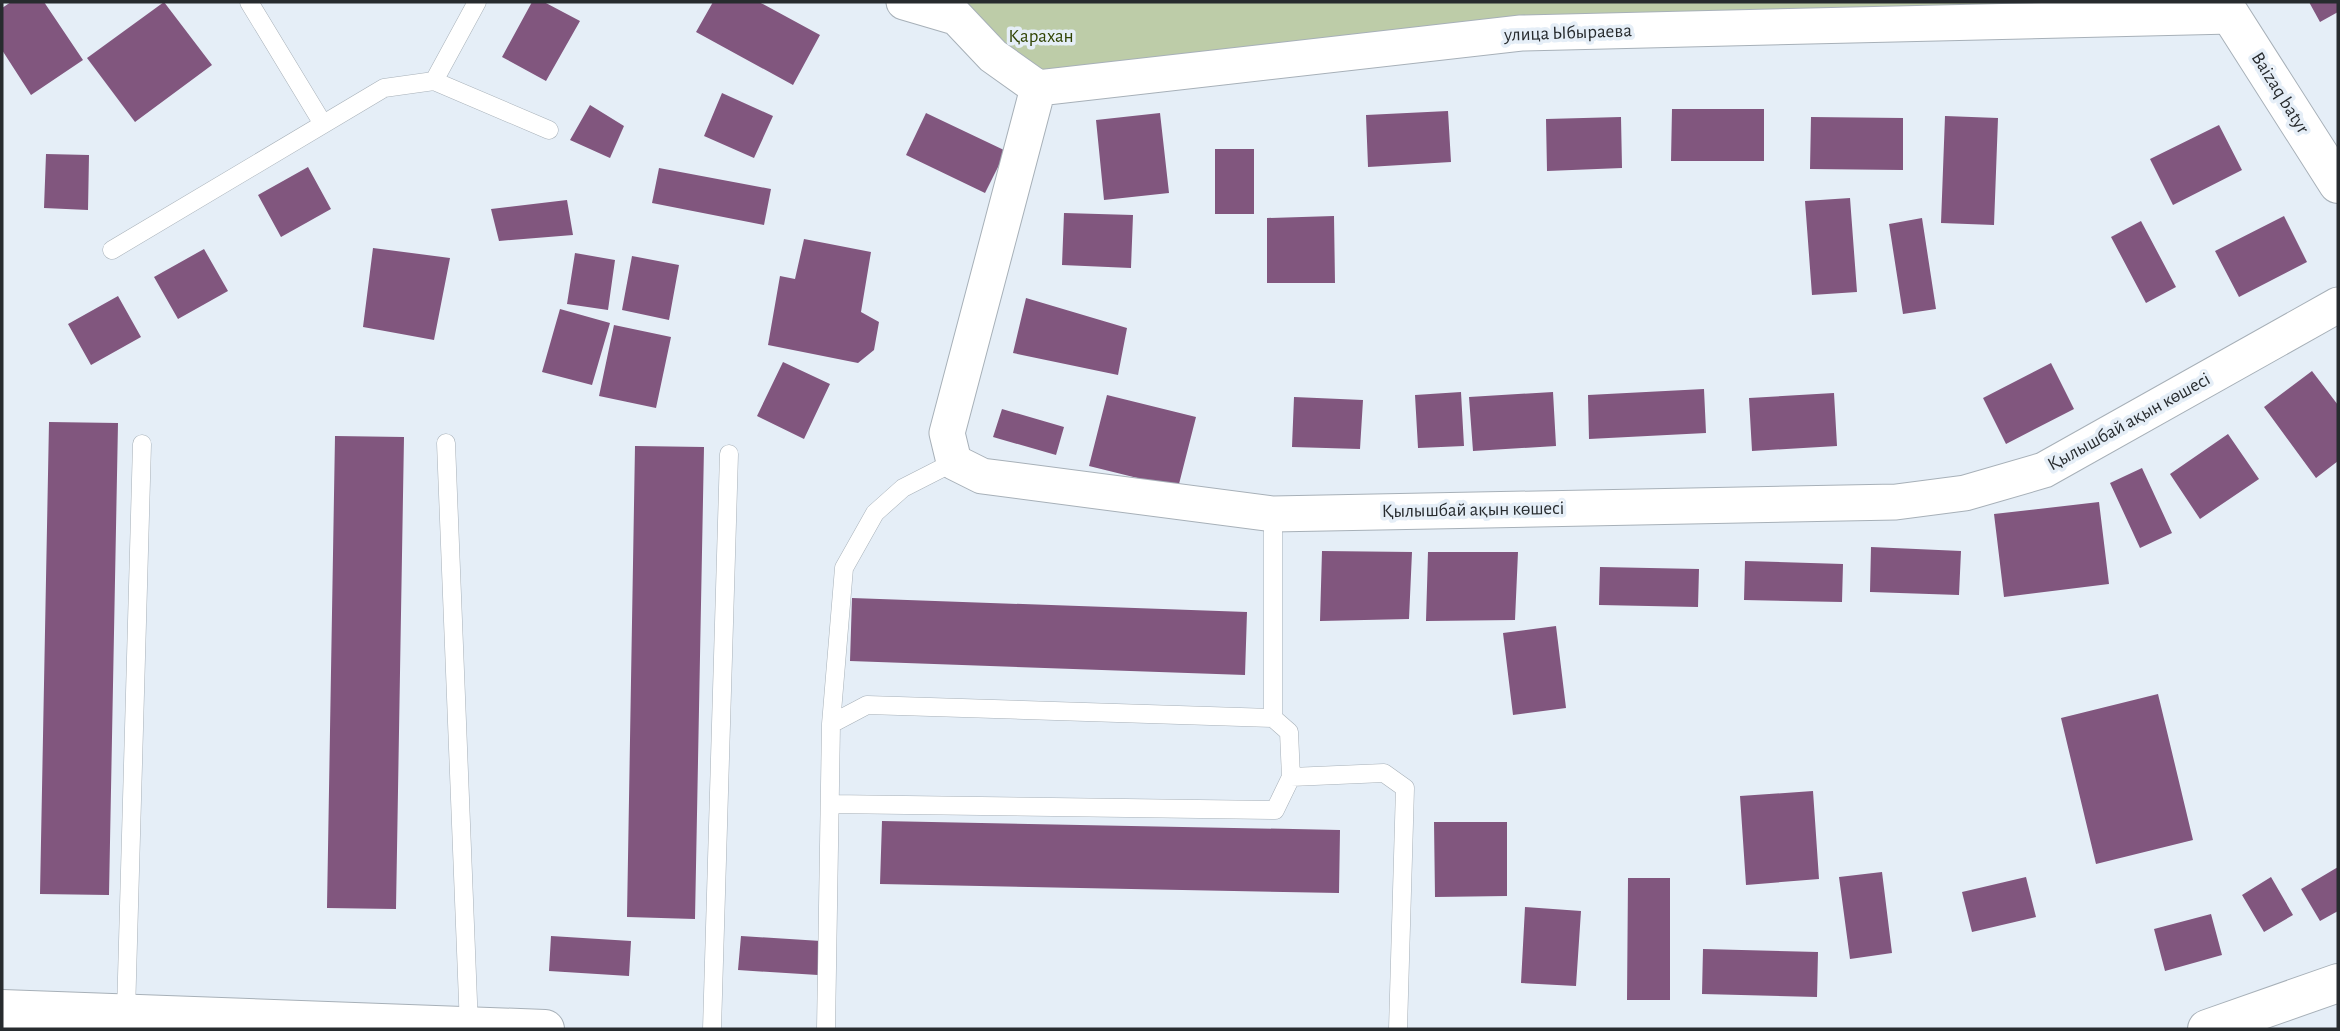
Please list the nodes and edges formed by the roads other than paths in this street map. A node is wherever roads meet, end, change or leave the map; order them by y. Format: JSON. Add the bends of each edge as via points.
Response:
{"nodes":[{"id":1,"x":249,"y":2,"type":"edge"},
{"id":2,"x":477,"y":2,"type":"edge"},
{"id":3,"x":904,"y":2,"type":"edge"},
{"id":4,"x":948,"y":9,"type":"edge"},
{"id":5,"x":2226,"y":9,"type":"edge"},
{"id":6,"x":434,"y":81,"type":"junction"},
{"id":7,"x":1038,"y":88,"type":"junction"},
{"id":8,"x":323,"y":124,"type":"junction"},
{"id":9,"x":549,"y":130,"type":"dead end"},
{"id":10,"x":2338,"y":184,"type":"edge"},
{"id":11,"x":112,"y":250,"type":"dead end"},
{"id":12,"x":2338,"y":305,"type":"edge"},
{"id":13,"x":446,"y":443,"type":"dead end"},
{"id":14,"x":142,"y":444,"type":"dead end"},
{"id":15,"x":729,"y":454,"type":"dead end"},
{"id":16,"x":954,"y":462,"type":"junction"},
{"id":17,"x":1273,"y":514,"type":"junction"},
{"id":18,"x":1273,"y":718,"type":"junction"},
{"id":19,"x":831,"y":724,"type":"junction"},
{"id":20,"x":1291,"y":777,"type":"junction"},
{"id":21,"x":831,"y":804,"type":"junction"},
{"id":22,"x":2338,"y":982,"type":"edge"},
{"id":23,"x":2,"y":1009,"type":"edge"},
{"id":24,"x":126,"y":1013,"type":"junction"},
{"id":25,"x":468,"y":1027,"type":"junction"},
{"id":26,"x":430,"y":1028,"type":"edge"},
{"id":27,"x":545,"y":1029,"type":"edge"},
{"id":28,"x":712,"y":1029,"type":"edge"},
{"id":29,"x":826,"y":1029,"type":"edge"},
{"id":30,"x":1398,"y":1029,"type":"edge"},
{"id":31,"x":2207,"y":1029,"type":"edge"}],
"edges":[{"from":1,"to":8,"type":"lane"},
{"from":2,"to":6,"type":"lane"},
{"from":3,"to":4,"type":"street"},
{"from":4,"to":7,"type":"street","via":[[993,56]]},
{"from":5,"to":7,"type":"street","name":"улица Ыбыраева","via":[[1521,33]]},
{"from":5,"to":10,"type":"street","name":"Baizaq batyr"},
{"from":6,"to":8,"type":"lane","via":[[384,88]]},
{"from":6,"to":9,"type":"lane"},
{"from":7,"to":16,"type":"street","via":[[947,433]]},
{"from":8,"to":11,"type":"lane"},
{"from":12,"to":17,"type":"street","name":"Қылышбай ақын көшесі","via":[[2043,470],[1965,494],[1896,502]]},
{"from":13,"to":25,"type":"lane"},
{"from":14,"to":24,"type":"lane"},
{"from":15,"to":28,"type":"lane"},
{"from":16,"to":17,"type":"street","name":"Қылышбай ақын көшесі","via":[[982,476]]},
{"from":16,"to":19,"type":"lane","via":[[903,488],[875,513],[844,568]]},
{"from":17,"to":18,"type":"lane"},
{"from":18,"to":19,"type":"lane","via":[[867,705]]},
{"from":18,"to":20,"type":"lane","via":[[1289,732]]},
{"from":19,"to":21,"type":"lane"},
{"from":20,"to":21,"type":"lane","via":[[1275,810]]},
{"from":20,"to":30,"type":"lane","via":[[1384,773],[1405,788]]},
{"from":21,"to":29,"type":"lane"},
{"from":22,"to":31,"type":"street"},
{"from":23,"to":24,"type":"street"},
{"from":24,"to":26,"type":"street"},
{"from":25,"to":26,"type":"street"},
{"from":25,"to":27,"type":"street"}]}
